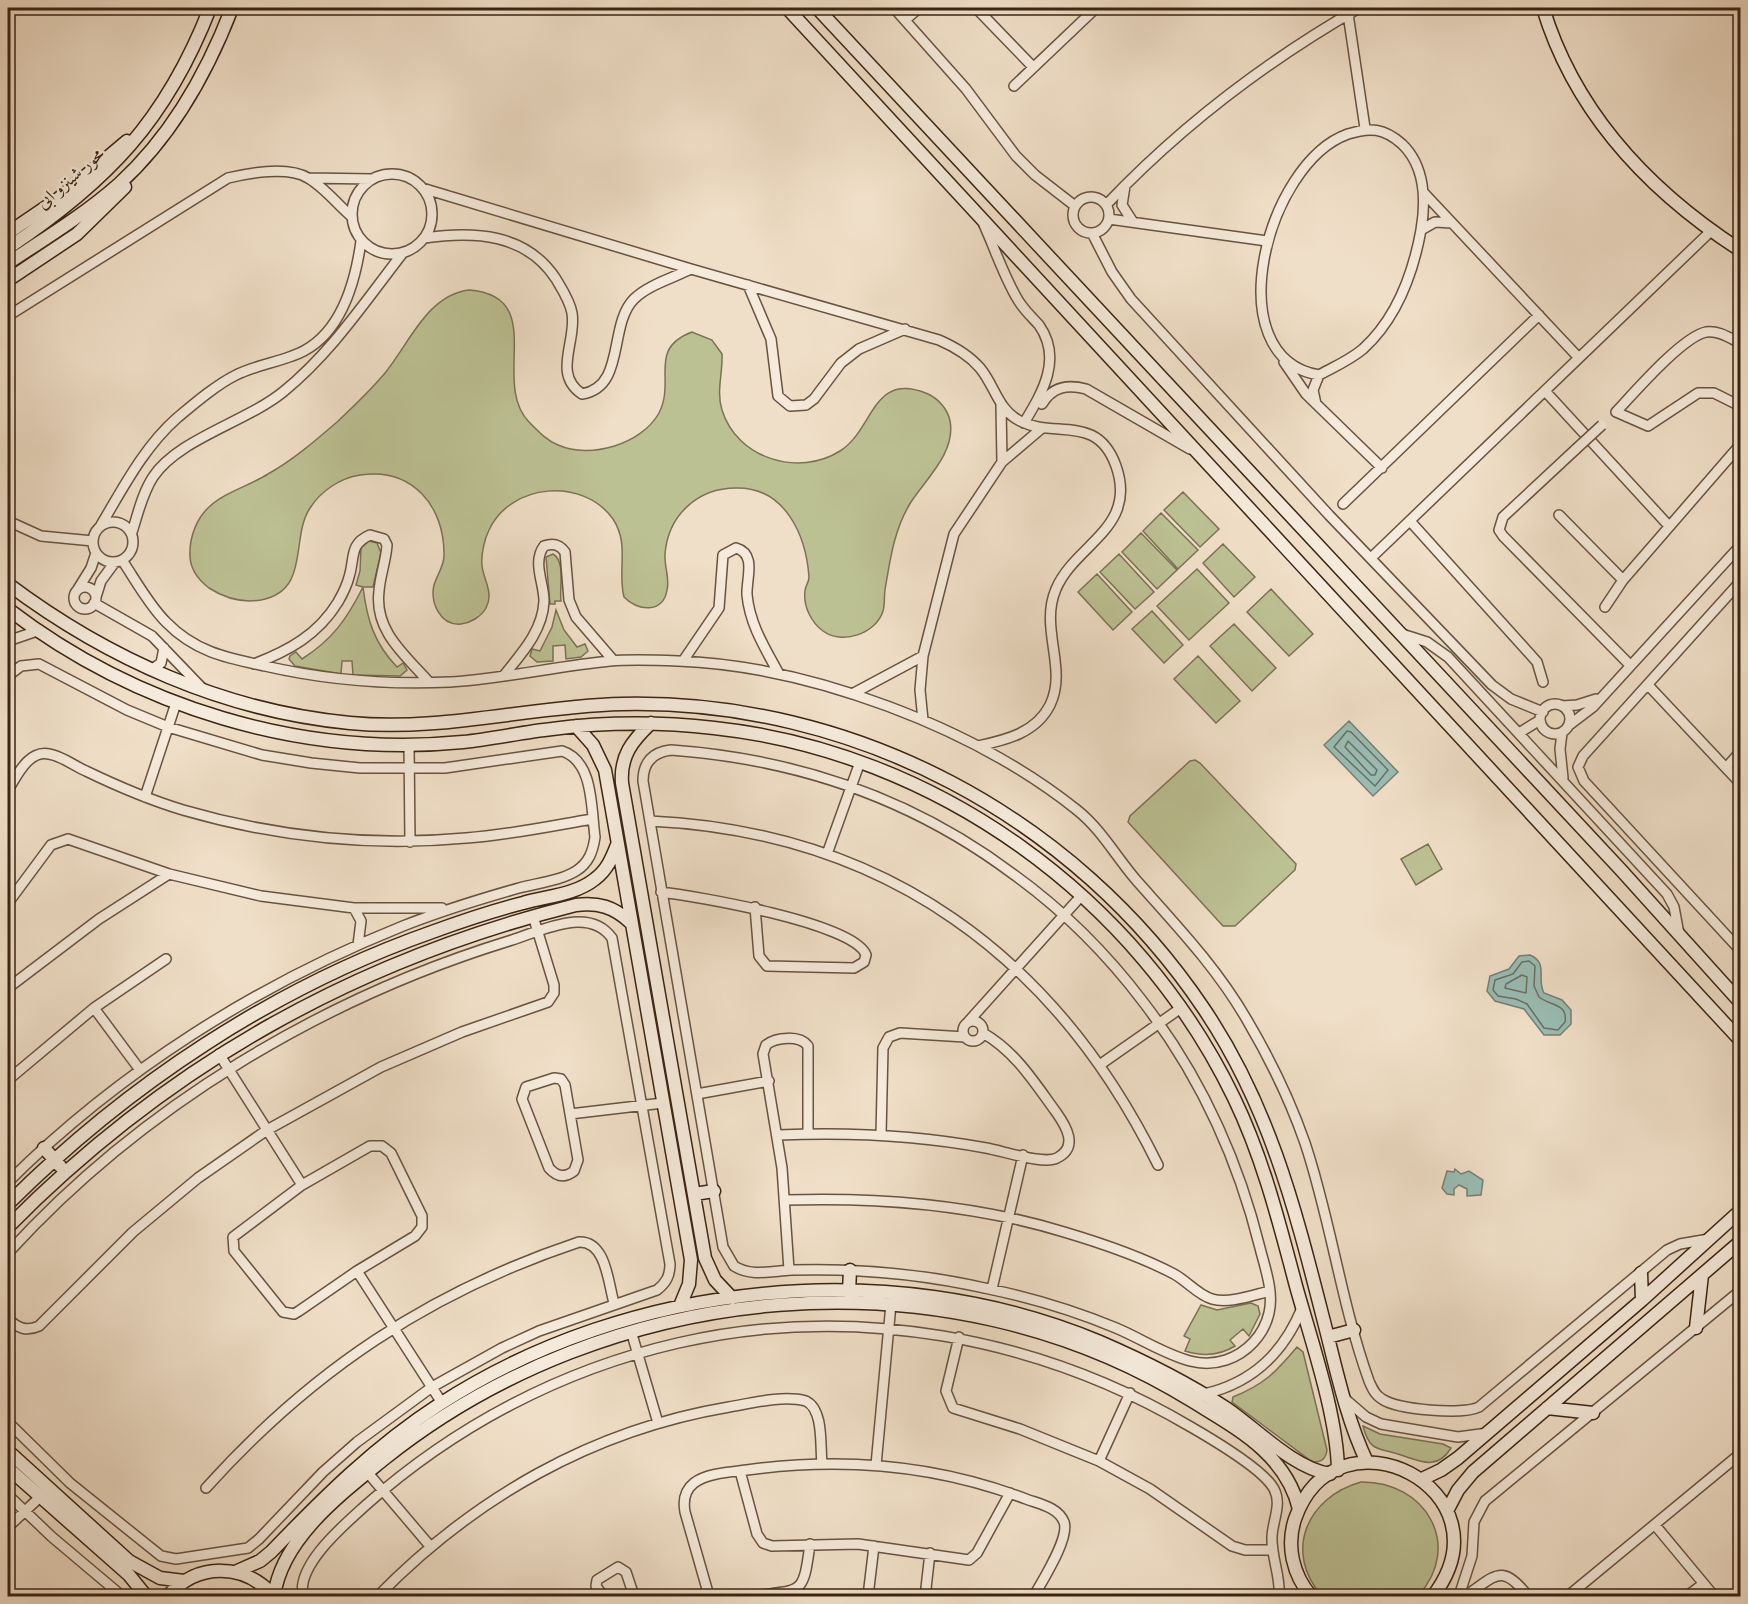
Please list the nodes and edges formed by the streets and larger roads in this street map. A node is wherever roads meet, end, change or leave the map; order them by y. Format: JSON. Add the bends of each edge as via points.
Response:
{"nodes":[{"id":1,"x":210,"y":8,"type":"edge"},
{"id":2,"x":232,"y":8,"type":"edge"},
{"id":3,"x":787,"y":8,"type":"edge"},
{"id":4,"x":817,"y":8,"type":"edge"},
{"id":5,"x":894,"y":8,"type":"edge"},
{"id":6,"x":919,"y":8,"type":"edge"},
{"id":7,"x":976,"y":8,"type":"edge"},
{"id":8,"x":1096,"y":8,"type":"edge"},
{"id":9,"x":1359,"y":8,"type":"edge"},
{"id":10,"x":1543,"y":8,"type":"edge"},
{"id":11,"x":1348,"y":14,"type":"junction"},
{"id":12,"x":906,"y":20,"type":"junction"},
{"id":13,"x":1033,"y":67,"type":"junction"},
{"id":14,"x":1014,"y":86,"type":"dead end"},
{"id":15,"x":146,"y":125,"type":"junction"},
{"id":16,"x":1365,"y":128,"type":"junction"},
{"id":17,"x":150,"y":152,"type":"junction"},
{"id":18,"x":308,"y":178,"type":"junction"},
{"id":19,"x":372,"y":179,"type":"junction"},
{"id":20,"x":1125,"y":184,"type":"junction"},
{"id":21,"x":422,"y":188,"type":"junction"},
{"id":22,"x":1424,"y":192,"type":"junction"},
{"id":23,"x":1106,"y":204,"type":"junction"},
{"id":24,"x":1075,"y":206,"type":"junction"},
{"id":25,"x":351,"y":216,"type":"junction"},
{"id":26,"x":1109,"y":219,"type":"junction"},
{"id":27,"x":982,"y":220,"type":"junction"},
{"id":28,"x":1133,"y":222,"type":"junction"},
{"id":29,"x":1452,"y":223,"type":"junction"},
{"id":30,"x":1421,"y":230,"type":"junction"},
{"id":31,"x":1711,"y":231,"type":"junction"},
{"id":32,"x":8,"y":233,"type":"edge"},
{"id":33,"x":1092,"y":233,"type":"junction"},
{"id":34,"x":424,"y":238,"type":"junction"},
{"id":35,"x":361,"y":241,"type":"junction"},
{"id":36,"x":1267,"y":241,"type":"junction"},
{"id":37,"x":8,"y":248,"type":"edge"},
{"id":38,"x":1740,"y":250,"type":"edge"},
{"id":39,"x":402,"y":254,"type":"junction"},
{"id":40,"x":8,"y":263,"type":"edge"},
{"id":41,"x":691,"y":269,"type":"junction"},
{"id":42,"x":8,"y":280,"type":"edge"},
{"id":43,"x":748,"y":285,"type":"junction"},
{"id":44,"x":1539,"y":315,"type":"junction"},
{"id":45,"x":8,"y":316,"type":"edge"},
{"id":46,"x":906,"y":329,"type":"junction"},
{"id":47,"x":1740,"y":343,"type":"edge"},
{"id":48,"x":1281,"y":358,"type":"junction"},
{"id":49,"x":1578,"y":358,"type":"junction"},
{"id":50,"x":1319,"y":375,"type":"junction"},
{"id":51,"x":1048,"y":389,"type":"junction"},
{"id":52,"x":1545,"y":391,"type":"junction"},
{"id":53,"x":1316,"y":404,"type":"junction"},
{"id":54,"x":1001,"y":405,"type":"junction"},
{"id":55,"x":1740,"y":406,"type":"edge"},
{"id":56,"x":1616,"y":412,"type":"junction"},
{"id":57,"x":1027,"y":424,"type":"junction"},
{"id":58,"x":1042,"y":428,"type":"junction"},
{"id":59,"x":1740,"y":445,"type":"edge"},
{"id":60,"x":1195,"y":452,"type":"junction"},
{"id":61,"x":1002,"y":462,"type":"junction"},
{"id":62,"x":1382,"y":468,"type":"junction"},
{"id":63,"x":1343,"y":504,"type":"dead end"},
{"id":64,"x":1558,"y":515,"type":"dead end"},
{"id":65,"x":8,"y":521,"type":"edge"},
{"id":66,"x":1410,"y":521,"type":"junction"},
{"id":67,"x":101,"y":525,"type":"junction"},
{"id":68,"x":1669,"y":526,"type":"junction"},
{"id":69,"x":132,"y":532,"type":"junction"},
{"id":70,"x":93,"y":541,"type":"junction"},
{"id":71,"x":1740,"y":546,"type":"edge"},
{"id":72,"x":96,"y":552,"type":"junction"},
{"id":73,"x":1371,"y":558,"type":"junction"},
{"id":74,"x":118,"y":561,"type":"junction"},
{"id":75,"x":1623,"y":580,"type":"junction"},
{"id":76,"x":1740,"y":582,"type":"edge"},
{"id":77,"x":8,"y":584,"type":"edge"},
{"id":78,"x":78,"y":589,"type":"junction"},
{"id":79,"x":95,"y":600,"type":"junction"},
{"id":80,"x":1605,"y":607,"type":"dead end"},
{"id":81,"x":8,"y":609,"type":"edge"},
{"id":82,"x":37,"y":631,"type":"junction"},
{"id":83,"x":1400,"y":633,"type":"junction"},
{"id":84,"x":8,"y":642,"type":"edge"},
{"id":85,"x":164,"y":648,"type":"junction"},
{"id":86,"x":922,"y":656,"type":"junction"},
{"id":87,"x":613,"y":660,"type":"junction"},
{"id":88,"x":683,"y":661,"type":"junction"},
{"id":89,"x":254,"y":664,"type":"junction"},
{"id":90,"x":1630,"y":665,"type":"junction"},
{"id":91,"x":151,"y":670,"type":"junction"},
{"id":92,"x":505,"y":674,"type":"junction"},
{"id":93,"x":779,"y":674,"type":"junction"},
{"id":94,"x":8,"y":676,"type":"edge"},
{"id":95,"x":429,"y":682,"type":"junction"},
{"id":96,"x":1543,"y":682,"type":"dead end"},
{"id":97,"x":1648,"y":685,"type":"junction"},
{"id":98,"x":209,"y":693,"type":"junction"},
{"id":99,"x":852,"y":694,"type":"junction"},
{"id":100,"x":1599,"y":698,"type":"junction"},
{"id":101,"x":176,"y":703,"type":"junction"},
{"id":102,"x":1562,"y":706,"type":"junction"},
{"id":103,"x":514,"y":715,"type":"junction"},
{"id":104,"x":1541,"y":716,"type":"junction"},
{"id":105,"x":769,"y":717,"type":"junction"},
{"id":106,"x":923,"y":720,"type":"junction"},
{"id":107,"x":651,"y":723,"type":"junction"},
{"id":108,"x":576,"y":726,"type":"junction"},
{"id":109,"x":168,"y":727,"type":"junction"},
{"id":110,"x":1565,"y":729,"type":"junction"},
{"id":111,"x":1520,"y":733,"type":"junction"},
{"id":112,"x":515,"y":734,"type":"junction"},
{"id":113,"x":766,"y":736,"type":"junction"},
{"id":114,"x":409,"y":745,"type":"junction"},
{"id":115,"x":978,"y":746,"type":"junction"},
{"id":116,"x":1740,"y":752,"type":"edge"},
{"id":117,"x":860,"y":762,"type":"junction"},
{"id":118,"x":1726,"y":768,"type":"junction"},
{"id":119,"x":409,"y":769,"type":"junction"},
{"id":120,"x":1564,"y":781,"type":"junction"},
{"id":121,"x":1740,"y":783,"type":"edge"},
{"id":122,"x":851,"y":786,"type":"junction"},
{"id":123,"x":8,"y":790,"type":"edge"},
{"id":124,"x":145,"y":796,"type":"junction"},
{"id":125,"x":592,"y":819,"type":"junction"},
{"id":126,"x":650,"y":821,"type":"junction"},
{"id":127,"x":410,"y":842,"type":"junction"},
{"id":128,"x":617,"y":845,"type":"junction"},
{"id":129,"x":827,"y":854,"type":"junction"},
{"id":130,"x":169,"y":874,"type":"junction"},
{"id":131,"x":662,"y":892,"type":"junction"},
{"id":132,"x":1082,"y":895,"type":"junction"},
{"id":133,"x":8,"y":903,"type":"edge"},
{"id":134,"x":354,"y":908,"type":"junction"},
{"id":135,"x":451,"y":908,"type":"junction"},
{"id":136,"x":755,"y":908,"type":"junction"},
{"id":137,"x":532,"y":915,"type":"junction"},
{"id":138,"x":1064,"y":915,"type":"junction"},
{"id":139,"x":630,"y":922,"type":"junction"},
{"id":140,"x":538,"y":932,"type":"junction"},
{"id":141,"x":1679,"y":934,"type":"junction"},
{"id":142,"x":358,"y":945,"type":"junction"},
{"id":143,"x":1740,"y":950,"type":"edge"},
{"id":144,"x":166,"y":959,"type":"dead end"},
{"id":145,"x":1016,"y":968,"type":"junction"},
{"id":146,"x":8,"y":988,"type":"edge"},
{"id":147,"x":1190,"y":989,"type":"junction"},
{"id":148,"x":1740,"y":1002,"type":"edge"},
{"id":149,"x":1178,"y":1003,"type":"junction"},
{"id":150,"x":94,"y":1008,"type":"junction"},
{"id":151,"x":968,"y":1022,"type":"junction"},
{"id":152,"x":1160,"y":1023,"type":"junction"},
{"id":153,"x":983,"y":1033,"type":"junction"},
{"id":154,"x":965,"y":1037,"type":"junction"},
{"id":155,"x":1740,"y":1040,"type":"edge"},
{"id":156,"x":219,"y":1054,"type":"junction"},
{"id":157,"x":1101,"y":1064,"type":"junction"},
{"id":158,"x":140,"y":1070,"type":"junction"},
{"id":159,"x":229,"y":1070,"type":"junction"},
{"id":160,"x":8,"y":1080,"type":"edge"},
{"id":161,"x":769,"y":1081,"type":"junction"},
{"id":162,"x":697,"y":1094,"type":"junction"},
{"id":163,"x":663,"y":1103,"type":"junction"},
{"id":164,"x":643,"y":1105,"type":"junction"},
{"id":165,"x":570,"y":1114,"type":"junction"},
{"id":166,"x":267,"y":1130,"type":"junction"},
{"id":167,"x":808,"y":1134,"type":"junction"},
{"id":168,"x":778,"y":1135,"type":"junction"},
{"id":169,"x":880,"y":1135,"type":"junction"},
{"id":170,"x":44,"y":1148,"type":"junction"},
{"id":171,"x":1023,"y":1155,"type":"junction"},
{"id":172,"x":54,"y":1160,"type":"junction"},
{"id":173,"x":1158,"y":1165,"type":"dead end"},
{"id":174,"x":65,"y":1172,"type":"junction"},
{"id":175,"x":8,"y":1182,"type":"edge"},
{"id":176,"x":302,"y":1185,"type":"junction"},
{"id":177,"x":714,"y":1191,"type":"junction"},
{"id":178,"x":694,"y":1194,"type":"junction"},
{"id":179,"x":785,"y":1200,"type":"junction"},
{"id":180,"x":8,"y":1204,"type":"edge"},
{"id":181,"x":1739,"y":1214,"type":"edge"},
{"id":182,"x":1009,"y":1217,"type":"junction"},
{"id":183,"x":8,"y":1227,"type":"edge"},
{"id":184,"x":1709,"y":1239,"type":"junction"},
{"id":185,"x":1740,"y":1242,"type":"edge"},
{"id":186,"x":8,"y":1253,"type":"edge"},
{"id":187,"x":789,"y":1270,"type":"junction"},
{"id":188,"x":850,"y":1270,"type":"junction"},
{"id":189,"x":357,"y":1271,"type":"junction"},
{"id":190,"x":1641,"y":1273,"type":"junction"},
{"id":191,"x":1702,"y":1275,"type":"junction"},
{"id":192,"x":992,"y":1289,"type":"junction"},
{"id":193,"x":1270,"y":1291,"type":"junction"},
{"id":194,"x":1740,"y":1291,"type":"edge"},
{"id":195,"x":849,"y":1292,"type":"junction"},
{"id":196,"x":732,"y":1298,"type":"junction"},
{"id":197,"x":1642,"y":1300,"type":"junction"},
{"id":198,"x":614,"y":1303,"type":"junction"},
{"id":199,"x":891,"y":1304,"type":"junction"},
{"id":200,"x":680,"y":1306,"type":"junction"},
{"id":201,"x":1302,"y":1308,"type":"junction"},
{"id":202,"x":8,"y":1319,"type":"edge"},
{"id":203,"x":393,"y":1327,"type":"junction"},
{"id":204,"x":889,"y":1328,"type":"junction"},
{"id":205,"x":1696,"y":1328,"type":"junction"},
{"id":206,"x":1354,"y":1330,"type":"junction"},
{"id":207,"x":631,"y":1331,"type":"junction"},
{"id":208,"x":959,"y":1337,"type":"junction"},
{"id":209,"x":1328,"y":1337,"type":"junction"},
{"id":210,"x":637,"y":1354,"type":"junction"},
{"id":211,"x":432,"y":1388,"type":"junction"},
{"id":212,"x":1130,"y":1394,"type":"junction"},
{"id":213,"x":1204,"y":1394,"type":"junction"},
{"id":214,"x":1344,"y":1398,"type":"junction"},
{"id":215,"x":442,"y":1403,"type":"junction"},
{"id":216,"x":1547,"y":1408,"type":"junction"},
{"id":217,"x":1593,"y":1413,"type":"junction"},
{"id":218,"x":8,"y":1422,"type":"edge"},
{"id":219,"x":658,"y":1423,"type":"junction"},
{"id":220,"x":1488,"y":1433,"type":"junction"},
{"id":221,"x":8,"y":1451,"type":"edge"},
{"id":222,"x":1740,"y":1454,"type":"edge"},
{"id":223,"x":1099,"y":1461,"type":"junction"},
{"id":224,"x":1367,"y":1462,"type":"junction"},
{"id":225,"x":822,"y":1464,"type":"junction"},
{"id":226,"x":876,"y":1465,"type":"junction"},
{"id":227,"x":8,"y":1468,"type":"edge"},
{"id":228,"x":740,"y":1471,"type":"junction"},
{"id":229,"x":1334,"y":1472,"type":"junction"},
{"id":230,"x":368,"y":1473,"type":"junction"},
{"id":231,"x":1422,"y":1479,"type":"junction"},
{"id":232,"x":206,"y":1488,"type":"dead end"},
{"id":233,"x":383,"y":1490,"type":"junction"},
{"id":234,"x":1010,"y":1493,"type":"junction"},
{"id":235,"x":8,"y":1495,"type":"edge"},
{"id":236,"x":39,"y":1498,"type":"junction"},
{"id":237,"x":1299,"y":1509,"type":"junction"},
{"id":238,"x":1447,"y":1511,"type":"junction"},
{"id":239,"x":25,"y":1512,"type":"junction"},
{"id":240,"x":1655,"y":1525,"type":"junction"},
{"id":241,"x":8,"y":1527,"type":"edge"},
{"id":242,"x":288,"y":1543,"type":"junction"},
{"id":243,"x":810,"y":1544,"type":"junction"},
{"id":244,"x":430,"y":1546,"type":"junction"},
{"id":245,"x":874,"y":1546,"type":"junction"},
{"id":246,"x":1272,"y":1550,"type":"junction"},
{"id":247,"x":930,"y":1553,"type":"junction"},
{"id":248,"x":128,"y":1567,"type":"junction"},
{"id":249,"x":1469,"y":1569,"type":"junction"},
{"id":250,"x":235,"y":1572,"type":"junction"},
{"id":251,"x":1299,"y":1580,"type":"junction"},
{"id":252,"x":184,"y":1581,"type":"junction"},
{"id":253,"x":1486,"y":1582,"type":"junction"},
{"id":254,"x":1703,"y":1584,"type":"junction"},
{"id":255,"x":1438,"y":1593,"type":"edge"},
{"id":256,"x":122,"y":1596,"type":"edge"},
{"id":257,"x":146,"y":1596,"type":"edge"},
{"id":258,"x":168,"y":1596,"type":"edge"},
{"id":259,"x":274,"y":1596,"type":"edge"},
{"id":260,"x":303,"y":1596,"type":"edge"},
{"id":261,"x":378,"y":1596,"type":"edge"},
{"id":262,"x":603,"y":1596,"type":"edge"},
{"id":263,"x":634,"y":1596,"type":"edge"},
{"id":264,"x":709,"y":1596,"type":"edge"},
{"id":265,"x":754,"y":1596,"type":"edge"},
{"id":266,"x":868,"y":1596,"type":"edge"},
{"id":267,"x":929,"y":1596,"type":"edge"},
{"id":268,"x":1034,"y":1596,"type":"edge"},
{"id":269,"x":1279,"y":1596,"type":"edge"},
{"id":270,"x":1298,"y":1596,"type":"edge"},
{"id":271,"x":1311,"y":1596,"type":"edge"},
{"id":272,"x":1459,"y":1596,"type":"edge"},
{"id":273,"x":1465,"y":1596,"type":"edge"},
{"id":274,"x":1528,"y":1596,"type":"edge"},
{"id":275,"x":1568,"y":1596,"type":"edge"},
{"id":276,"x":1687,"y":1596,"type":"edge"},
{"id":277,"x":1714,"y":1596,"type":"edge"}],
"edges":[{"from":1,"to":15,"type":"street","name":"محور شينزو ابى","via":[[176,80]]},
{"from":2,"to":17,"type":"street","name":"محور شينزو ابى","via":[[205,70],[182,110]]},
{"from":3,"to":27,"type":"street"},
{"from":4,"to":83,"type":"street"},
{"from":5,"to":12,"type":"street"},
{"from":6,"to":12,"type":"street"},
{"from":7,"to":13,"type":"street"},
{"from":8,"to":13,"type":"street"},
{"from":9,"to":11,"type":"street"},
{"from":10,"to":31,"type":"street","via":[[1572,78],[1612,139],[1659,188]]},
{"from":11,"to":16,"type":"street"},
{"from":11,"to":20,"type":"street","via":[[1229,92]]},
{"from":12,"to":24,"type":"street","via":[[966,89],[1016,156]]},
{"from":13,"to":14,"type":"street"},
{"from":15,"to":32,"type":"street","name":"محور شينزو ابى","via":[[66,193]]},
{"from":15,"to":37,"type":"street","name":"محور شينزو ابى","via":[[99,179]]},
{"from":16,"to":22,"type":"street","via":[[1394,137],[1405,147]]},
{"from":16,"to":36,"type":"street","via":[[1341,137],[1302,168],[1275,217]]},
{"from":17,"to":40,"type":"street","name":"محور شينزو ابى","via":[[111,190]]},
{"from":17,"to":42,"type":"street","name":"محور شينزو ابى","via":[[94,220]]},
{"from":18,"to":19,"type":"street"},
{"from":18,"to":25,"type":"street"},
{"from":18,"to":45,"type":"street","via":[[265,171],[228,178]]},
{"from":19,"to":21,"type":"street","via":[[399,174]]},
{"from":19,"to":25,"type":"street","via":[[359,190]]},
{"from":20,"to":23,"type":"street"},
{"from":20,"to":28,"type":"street","via":[[1122,205]]},
{"from":21,"to":34,"type":"street","via":[[432,213]]},
{"from":21,"to":41,"type":"street"},
{"from":22,"to":29,"type":"street"},
{"from":22,"to":30,"type":"street"},
{"from":23,"to":24,"type":"street","via":[[1094,197]]},
{"from":23,"to":26,"type":"street"},
{"from":24,"to":33,"type":"street","via":[[1074,221],[1078,228]]},
{"from":25,"to":35,"type":"street"},
{"from":26,"to":28,"type":"street"},
{"from":26,"to":33,"type":"street","via":[[1106,226]]},
{"from":27,"to":51,"type":"street","via":[[1017,299],[1045,336],[1050,358]]},
{"from":27,"to":60,"type":"street"},
{"from":28,"to":36,"type":"street"},
{"from":29,"to":30,"type":"street","via":[[1435,222]]},
{"from":29,"to":44,"type":"street"},
{"from":30,"to":50,"type":"street","via":[[1410,277],[1388,319],[1362,350]]},
{"from":31,"to":38,"type":"street"},
{"from":31,"to":49,"type":"street"},
{"from":33,"to":73,"type":"street","via":[[1131,299]]},
{"from":34,"to":39,"type":"street"},
{"from":34,"to":41,"type":"street","via":[[482,235],[536,254],[563,290],[572,313],[566,368],[568,380],[582,394],[598,389],[605,381],[613,364],[624,313],[635,298]]},
{"from":35,"to":39,"type":"street","via":[[384,254]]},
{"from":35,"to":67,"type":"street","via":[[351,287],[325,335],[307,350],[235,375],[178,417],[149,447]]},
{"from":36,"to":48,"type":"street","via":[[1263,305],[1273,344]]},
{"from":39,"to":69,"type":"street","via":[[341,336],[281,393],[169,458],[145,491]]},
{"from":41,"to":43,"type":"street"},
{"from":43,"to":46,"type":"street"},
{"from":43,"to":46,"type":"street","via":[[771,339],[778,396],[790,406],[806,405],[814,399],[841,363],[859,349]]},
{"from":44,"to":49,"type":"street"},
{"from":44,"to":62,"type":"street"},
{"from":46,"to":54,"type":"street","via":[[939,340],[972,359]]},
{"from":47,"to":56,"type":"street","via":[[1717,332],[1700,334],[1671,356]]},
{"from":48,"to":50,"type":"street","via":[[1299,370]]},
{"from":48,"to":53,"type":"street","via":[[1296,383]]},
{"from":49,"to":52,"type":"street"},
{"from":50,"to":53,"type":"street","via":[[1313,390]]},
{"from":51,"to":57,"type":"street"},
{"from":51,"to":60,"type":"street","via":[[1086,389]]},
{"from":52,"to":66,"type":"street"},
{"from":52,"to":68,"type":"street"},
{"from":53,"to":62,"type":"street"},
{"from":54,"to":57,"type":"street"},
{"from":54,"to":61,"type":"street"},
{"from":55,"to":56,"type":"street","via":[[1714,393],[1698,393],[1648,426]]},
{"from":56,"to":90,"type":"street","bridge":true,"via":[[1503,517],[1499,530]]},
{"from":57,"to":58,"type":"street"},
{"from":58,"to":61,"type":"street"},
{"from":58,"to":115,"type":"street","via":[[1070,428],[1095,438],[1115,464],[1119,500],[1108,527],[1070,566],[1055,590],[1048,622],[1056,674],[1049,705],[1028,730]]},
{"from":59,"to":68,"type":"street"},
{"from":60,"to":155,"type":"street"},
{"from":61,"to":86,"type":"street","via":[[954,534]]},
{"from":62,"to":63,"type":"street"},
{"from":64,"to":75,"type":"street"},
{"from":65,"to":70,"type":"street","via":[[41,536]]},
{"from":66,"to":73,"type":"street"},
{"from":66,"to":96,"type":"street","via":[[1537,662]]},
{"from":67,"to":69,"type":"street","via":[[114,521]]},
{"from":67,"to":70,"type":"street"},
{"from":68,"to":75,"type":"street"},
{"from":69,"to":74,"type":"street","via":[[133,548]]},
{"from":70,"to":72,"type":"street"},
{"from":71,"to":90,"type":"street"},
{"from":72,"to":74,"type":"street","via":[[104,560]]},
{"from":72,"to":78,"type":"street"},
{"from":73,"to":104,"type":"street","via":[[1492,686]]},
{"from":74,"to":79,"type":"street","via":[[101,581]]},
{"from":74,"to":89,"type":"street","via":[[166,622],[186,638],[223,658]]},
{"from":75,"to":80,"type":"street"},
{"from":76,"to":97,"type":"street"},
{"from":77,"to":91,"type":"street","via":[[71,628]]},
{"from":78,"to":79,"type":"street","via":[[89,588]]},
{"from":78,"to":79,"type":"street","via":[[74,598],[77,605],[86,609]]},
{"from":79,"to":85,"type":"street"},
{"from":81,"to":82,"type":"street"},
{"from":82,"to":84,"type":"street"},
{"from":82,"to":101,"type":"street","via":[[104,671]]},
{"from":83,"to":111,"type":"street","via":[[1442,651]]},
{"from":83,"to":141,"type":"street"},
{"from":85,"to":91,"type":"street","via":[[163,660]]},
{"from":85,"to":98,"type":"street"},
{"from":86,"to":99,"type":"street"},
{"from":86,"to":106,"type":"street"},
{"from":87,"to":88,"type":"street"},
{"from":87,"to":92,"type":"street"},
{"from":87,"to":92,"type":"street","via":[[576,617],[569,600],[565,552],[550,544],[544,546],[539,559],[544,601],[541,619]]},
{"from":88,"to":93,"type":"street"},
{"from":88,"to":93,"type":"street","via":[[718,608],[723,555],[736,548],[745,553],[749,563],[751,618]]},
{"from":89,"to":95,"type":"street","via":[[336,680]]},
{"from":89,"to":95,"type":"street","via":[[294,646],[319,627],[339,601],[354,548],[359,540],[370,535],[384,539],[387,545],[377,609],[383,627]]},
{"from":90,"to":100,"type":"street"},
{"from":91,"to":98,"type":"street"},
{"from":92,"to":95,"type":"street"},
{"from":93,"to":99,"type":"street"},
{"from":94,"to":109,"type":"street","via":[[21,666],[48,667],[117,705]]},
{"from":97,"to":118,"type":"street"},
{"from":97,"to":143,"type":"street","via":[[1582,756],[1578,767],[1581,776]]},
{"from":98,"to":103,"type":"street","via":[[281,712],[352,723],[423,725]]},
{"from":99,"to":106,"type":"street"},
{"from":100,"to":102,"type":"street"},
{"from":100,"to":110,"type":"street"},
{"from":101,"to":109,"type":"street"},
{"from":101,"to":114,"type":"street","via":[[309,737]]},
{"from":102,"to":104,"type":"street","via":[[1552,705]]},
{"from":102,"to":110,"type":"street","via":[[1570,716]]},
{"from":103,"to":105,"type":"street","via":[[641,704],[696,706]]},
{"from":103,"to":112,"type":"street"},
{"from":104,"to":110,"type":"street","via":[[1549,733]]},
{"from":104,"to":111,"type":"street"},
{"from":105,"to":113,"type":"street"},
{"from":105,"to":147,"type":"street","via":[[841,735],[884,751],[943,777],[1007,814],[1067,858],[1116,902]]},
{"from":106,"to":115,"type":"street"},
{"from":107,"to":108,"type":"street"},
{"from":107,"to":113,"type":"street"},
{"from":107,"to":178,"type":"street","via":[[627,751],[622,783]]},
{"from":108,"to":112,"type":"street"},
{"from":108,"to":128,"type":"street","via":[[602,761]]},
{"from":109,"to":119,"type":"street","via":[[272,756],[360,768]]},
{"from":109,"to":124,"type":"street"},
{"from":110,"to":120,"type":"street","via":[[1560,749]]},
{"from":111,"to":120,"type":"street"},
{"from":112,"to":114,"type":"street"},
{"from":113,"to":117,"type":"street"},
{"from":114,"to":119,"type":"street"},
{"from":115,"to":206,"type":"street","via":[[1058,797],[1094,826],[1192,940],[1230,992],[1276,1075],[1301,1133]]},
{"from":116,"to":118,"type":"street"},
{"from":117,"to":122,"type":"street"},
{"from":117,"to":132,"type":"street","via":[[929,791],[977,818],[1024,848]]},
{"from":118,"to":121,"type":"street"},
{"from":119,"to":125,"type":"street","via":[[482,764],[562,752],[576,758],[584,770]]},
{"from":119,"to":127,"type":"street"},
{"from":120,"to":141,"type":"street","via":[[1667,894]]},
{"from":122,"to":126,"type":"street","via":[[758,761],[663,750],[650,759],[643,773]]},
{"from":122,"to":129,"type":"street"},
{"from":122,"to":138,"type":"street","via":[[964,840],[1016,875]]},
{"from":123,"to":124,"type":"street","via":[[29,760],[50,754]]},
{"from":124,"to":127,"type":"street","via":[[209,817],[275,832],[342,840]]},
{"from":125,"to":127,"type":"street","via":[[498,835]]},
{"from":125,"to":135,"type":"street","via":[[594,847],[577,870]]},
{"from":126,"to":129,"type":"street","via":[[740,830]]},
{"from":126,"to":131,"type":"street"},
{"from":128,"to":139,"type":"street"},
{"from":128,"to":172,"type":"street","via":[[605,869],[584,886],[477,916],[393,946],[261,1011],[169,1068]]},
{"from":129,"to":145,"type":"street","via":[[927,901]]},
{"from":130,"to":133,"type":"street","via":[[75,840],[62,839],[47,849]]},
{"from":130,"to":134,"type":"street","via":[[261,896]]},
{"from":130,"to":146,"type":"street","via":[[99,919]]},
{"from":131,"to":136,"type":"street"},
{"from":131,"to":162,"type":"street"},
{"from":132,"to":138,"type":"street"},
{"from":132,"to":149,"type":"street","via":[[1134,948]]},
{"from":134,"to":135,"type":"street"},
{"from":134,"to":142,"type":"street","via":[[362,921]]},
{"from":135,"to":142,"type":"street"},
{"from":136,"to":136,"type":"street","via":[[808,924],[859,946],[865,951],[864,962],[854,968],[767,966],[759,956]]},
{"from":137,"to":139,"type":"street","via":[[588,903],[611,908]]},
{"from":137,"to":140,"type":"street"},
{"from":137,"to":156,"type":"street","via":[[375,971],[304,1005]]},
{"from":138,"to":145,"type":"street"},
{"from":138,"to":152,"type":"street","via":[[1118,970]]},
{"from":139,"to":163,"type":"street"},
{"from":140,"to":159,"type":"street","via":[[378,990],[297,1030]]},
{"from":140,"to":164,"type":"street","via":[[589,921],[612,938]]},
{"from":140,"to":166,"type":"street","via":[[555,989],[548,1002],[411,1053],[342,1086]]},
{"from":141,"to":148,"type":"street"},
{"from":142,"to":158,"type":"street","via":[[246,1002]]},
{"from":144,"to":150,"type":"street"},
{"from":145,"to":151,"type":"street"},
{"from":145,"to":157,"type":"street","via":[[1046,997]]},
{"from":147,"to":149,"type":"street"},
{"from":147,"to":209,"type":"street","via":[[1232,1054],[1266,1125],[1292,1198]]},
{"from":149,"to":152,"type":"street"},
{"from":149,"to":201,"type":"street","via":[[1223,1076],[1253,1141]]},
{"from":150,"to":158,"type":"street"},
{"from":150,"to":160,"type":"street"},
{"from":151,"to":153,"type":"street","via":[[980,1023]]},
{"from":151,"to":154,"type":"street","via":[[963,1029]]},
{"from":152,"to":157,"type":"street"},
{"from":152,"to":193,"type":"street","via":[[1223,1136],[1255,1228]]},
{"from":153,"to":154,"type":"street","via":[[974,1041]]},
{"from":153,"to":171,"type":"street","via":[[1017,1058],[1069,1133],[1068,1147],[1059,1158],[1045,1161]]},
{"from":154,"to":169,"type":"street","via":[[900,1032],[889,1037],[883,1048]]},
{"from":156,"to":159,"type":"street"},
{"from":156,"to":174,"type":"street","via":[[138,1111]]},
{"from":157,"to":173,"type":"street"},
{"from":158,"to":170,"type":"street"},
{"from":159,"to":166,"type":"street"},
{"from":159,"to":186,"type":"street","via":[[94,1171]]},
{"from":161,"to":162,"type":"street"},
{"from":161,"to":167,"type":"street","via":[[763,1054],[766,1045],[775,1040],[798,1039],[806,1043]]},
{"from":161,"to":168,"type":"street"},
{"from":162,"to":177,"type":"street"},
{"from":163,"to":164,"type":"street"},
{"from":163,"to":200,"type":"street","via":[[690,1260],[689,1284]]},
{"from":164,"to":165,"type":"street"},
{"from":164,"to":198,"type":"street","via":[[670,1272],[657,1290]]},
{"from":165,"to":165,"type":"street","via":[[561,1079],[530,1085],[524,1090],[522,1099],[549,1168],[558,1176],[570,1174],[577,1166]]},
{"from":166,"to":176,"type":"street"},
{"from":166,"to":202,"type":"street","via":[[198,1178],[133,1232],[39,1326],[27,1330]]},
{"from":167,"to":168,"type":"street"},
{"from":167,"to":169,"type":"street"},
{"from":168,"to":179,"type":"street"},
{"from":169,"to":171,"type":"street","via":[[952,1142]]},
{"from":170,"to":172,"type":"street"},
{"from":170,"to":175,"type":"street"},
{"from":171,"to":182,"type":"street"},
{"from":172,"to":174,"type":"street"},
{"from":172,"to":180,"type":"street"},
{"from":174,"to":183,"type":"street"},
{"from":176,"to":189,"type":"street","via":[[370,1146],[382,1146],[391,1153],[422,1216],[422,1227],[415,1236]]},
{"from":176,"to":189,"type":"street","via":[[236,1233],[231,1242],[234,1251],[279,1309],[289,1314]]},
{"from":177,"to":178,"type":"street"},
{"from":177,"to":187,"type":"street","via":[[725,1254],[734,1266],[747,1272]]},
{"from":178,"to":196,"type":"street","via":[[709,1269]]},
{"from":179,"to":182,"type":"street","via":[[897,1201]]},
{"from":179,"to":187,"type":"street"},
{"from":181,"to":184,"type":"street"},
{"from":182,"to":192,"type":"street"},
{"from":182,"to":193,"type":"street","via":[[1117,1250],[1177,1275],[1211,1299],[1227,1300]]},
{"from":184,"to":190,"type":"street","via":[[1667,1250]]},
{"from":184,"to":197,"type":"street"},
{"from":185,"to":191,"type":"street"},
{"from":187,"to":188,"type":"street"},
{"from":188,"to":192,"type":"street","via":[[921,1276]]},
{"from":188,"to":195,"type":"street"},
{"from":189,"to":203,"type":"street"},
{"from":190,"to":197,"type":"street"},
{"from":190,"to":206,"type":"street","via":[[1472,1411],[1451,1412],[1383,1400],[1369,1381]]},
{"from":191,"to":205,"type":"street"},
{"from":191,"to":216,"type":"street"},
{"from":192,"to":193,"type":"street","via":[[1085,1316],[1183,1359],[1205,1363],[1226,1360],[1254,1342],[1269,1313]]},
{"from":194,"to":205,"type":"street"},
{"from":195,"to":196,"type":"street"},
{"from":195,"to":213,"type":"street","via":[[931,1298],[1032,1319],[1130,1355]]},
{"from":196,"to":200,"type":"street"},
{"from":197,"to":220,"type":"street"},
{"from":198,"to":203,"type":"street","via":[[598,1249],[579,1242],[483,1279]]},
{"from":198,"to":211,"type":"street","via":[[520,1339]]},
{"from":199,"to":204,"type":"street"},
{"from":199,"to":207,"type":"street","via":[[838,1302],[734,1309]]},
{"from":199,"to":237,"type":"street","via":[[946,1311],[1022,1328],[1075,1345],[1146,1376],[1223,1420],[1271,1455],[1290,1480]]},
{"from":200,"to":215,"type":"street","via":[[618,1322],[557,1344]]},
{"from":201,"to":213,"type":"street","via":[[1287,1339],[1265,1365],[1236,1384]]},
{"from":201,"to":229,"type":"street","via":[[1335,1435]]},
{"from":203,"to":211,"type":"street"},
{"from":203,"to":232,"type":"street","via":[[293,1400]]},
{"from":204,"to":208,"type":"street"},
{"from":204,"to":210,"type":"street","via":[[762,1329]]},
{"from":204,"to":226,"type":"street"},
{"from":205,"to":217,"type":"street"},
{"from":206,"to":209,"type":"street"},
{"from":207,"to":210,"type":"street"},
{"from":207,"to":230,"type":"street","via":[[550,1360],[473,1398]]},
{"from":208,"to":212,"type":"street","via":[[1047,1360]]},
{"from":208,"to":223,"type":"street","via":[[946,1391],[953,1408],[1046,1438]]},
{"from":209,"to":214,"type":"street"},
{"from":210,"to":219,"type":"street"},
{"from":210,"to":233,"type":"street","via":[[559,1382],[485,1419]]},
{"from":211,"to":215,"type":"street"},
{"from":211,"to":218,"type":"street","via":[[385,1420],[323,1472],[254,1544],[241,1550],[176,1559],[154,1552],[112,1518]]},
{"from":212,"to":223,"type":"street"},
{"from":212,"to":246,"type":"street","via":[[1200,1432],[1270,1483],[1278,1502]]},
{"from":213,"to":229,"type":"street","via":[[1295,1460],[1312,1469]]},
{"from":214,"to":220,"type":"street","via":[[1370,1420],[1381,1424],[1458,1437]]},
{"from":214,"to":224,"type":"street"},
{"from":215,"to":242,"type":"street","via":[[356,1466]]},
{"from":216,"to":217,"type":"street"},
{"from":216,"to":238,"type":"street","via":[[1465,1480]]},
{"from":217,"to":249,"type":"street","via":[[1480,1508],[1474,1522]]},
{"from":219,"to":225,"type":"street","via":[[743,1405],[806,1401],[817,1414]]},
{"from":219,"to":244,"type":"street","via":[[596,1445],[537,1473]]},
{"from":220,"to":231,"type":"street","via":[[1450,1464]]},
{"from":221,"to":248,"type":"street"},
{"from":222,"to":240,"type":"street"},
{"from":223,"to":246,"type":"street","via":[[1158,1495],[1232,1546]]},
{"from":224,"to":229,"type":"street"},
{"from":224,"to":231,"type":"street","via":[[1391,1464]]},
{"from":225,"to":226,"type":"street"},
{"from":225,"to":228,"type":"street"},
{"from":226,"to":234,"type":"street","via":[[949,1476]]},
{"from":227,"to":236,"type":"street"},
{"from":228,"to":243,"type":"street","via":[[763,1543]]},
{"from":228,"to":264,"type":"street","via":[[702,1478],[685,1496],[685,1512]]},
{"from":229,"to":237,"type":"street","via":[[1312,1489]]},
{"from":230,"to":233,"type":"street"},
{"from":230,"to":242,"type":"street"},
{"from":231,"to":238,"type":"street","via":[[1436,1492]]},
{"from":233,"to":244,"type":"street"},
{"from":233,"to":260,"type":"street","via":[[309,1566],[302,1579]]},
{"from":234,"to":247,"type":"street","via":[[974,1558],[964,1561]]},
{"from":234,"to":268,"type":"street","via":[[1051,1509],[1064,1521],[1063,1539]]},
{"from":235,"to":239,"type":"street"},
{"from":236,"to":239,"type":"street"},
{"from":236,"to":248,"type":"street"},
{"from":237,"to":251,"type":"street","via":[[1293,1522],[1291,1545]]},
{"from":238,"to":255,"type":"street","via":[[1453,1532],[1453,1554]]},
{"from":239,"to":241,"type":"street"},
{"from":239,"to":256,"type":"street"},
{"from":240,"to":254,"type":"street"},
{"from":240,"to":275,"type":"street"},
{"from":242,"to":250,"type":"street"},
{"from":242,"to":259,"type":"street"},
{"from":243,"to":245,"type":"street"},
{"from":243,"to":265,"type":"street","via":[[805,1580],[798,1589]]},
{"from":244,"to":261,"type":"street"},
{"from":245,"to":247,"type":"street"},
{"from":245,"to":266,"type":"street"},
{"from":246,"to":269,"type":"street"},
{"from":247,"to":267,"type":"street","via":[[926,1588]]},
{"from":248,"to":252,"type":"street"},
{"from":248,"to":257,"type":"street"},
{"from":249,"to":253,"type":"street","via":[[1473,1577]]},
{"from":249,"to":272,"type":"street"},
{"from":250,"to":252,"type":"street","via":[[210,1571]]},
{"from":250,"to":259,"type":"street","via":[[256,1581]]},
{"from":251,"to":270,"type":"street"},
{"from":251,"to":271,"type":"street"},
{"from":252,"to":258,"type":"street"},
{"from":253,"to":273,"type":"street"},
{"from":253,"to":274,"type":"street","via":[[1497,1575],[1507,1575]]},
{"from":254,"to":276,"type":"street"},
{"from":254,"to":277,"type":"street"},
{"from":262,"to":263,"type":"street","via":[[596,1586],[597,1580],[618,1567],[626,1572]]}]}
